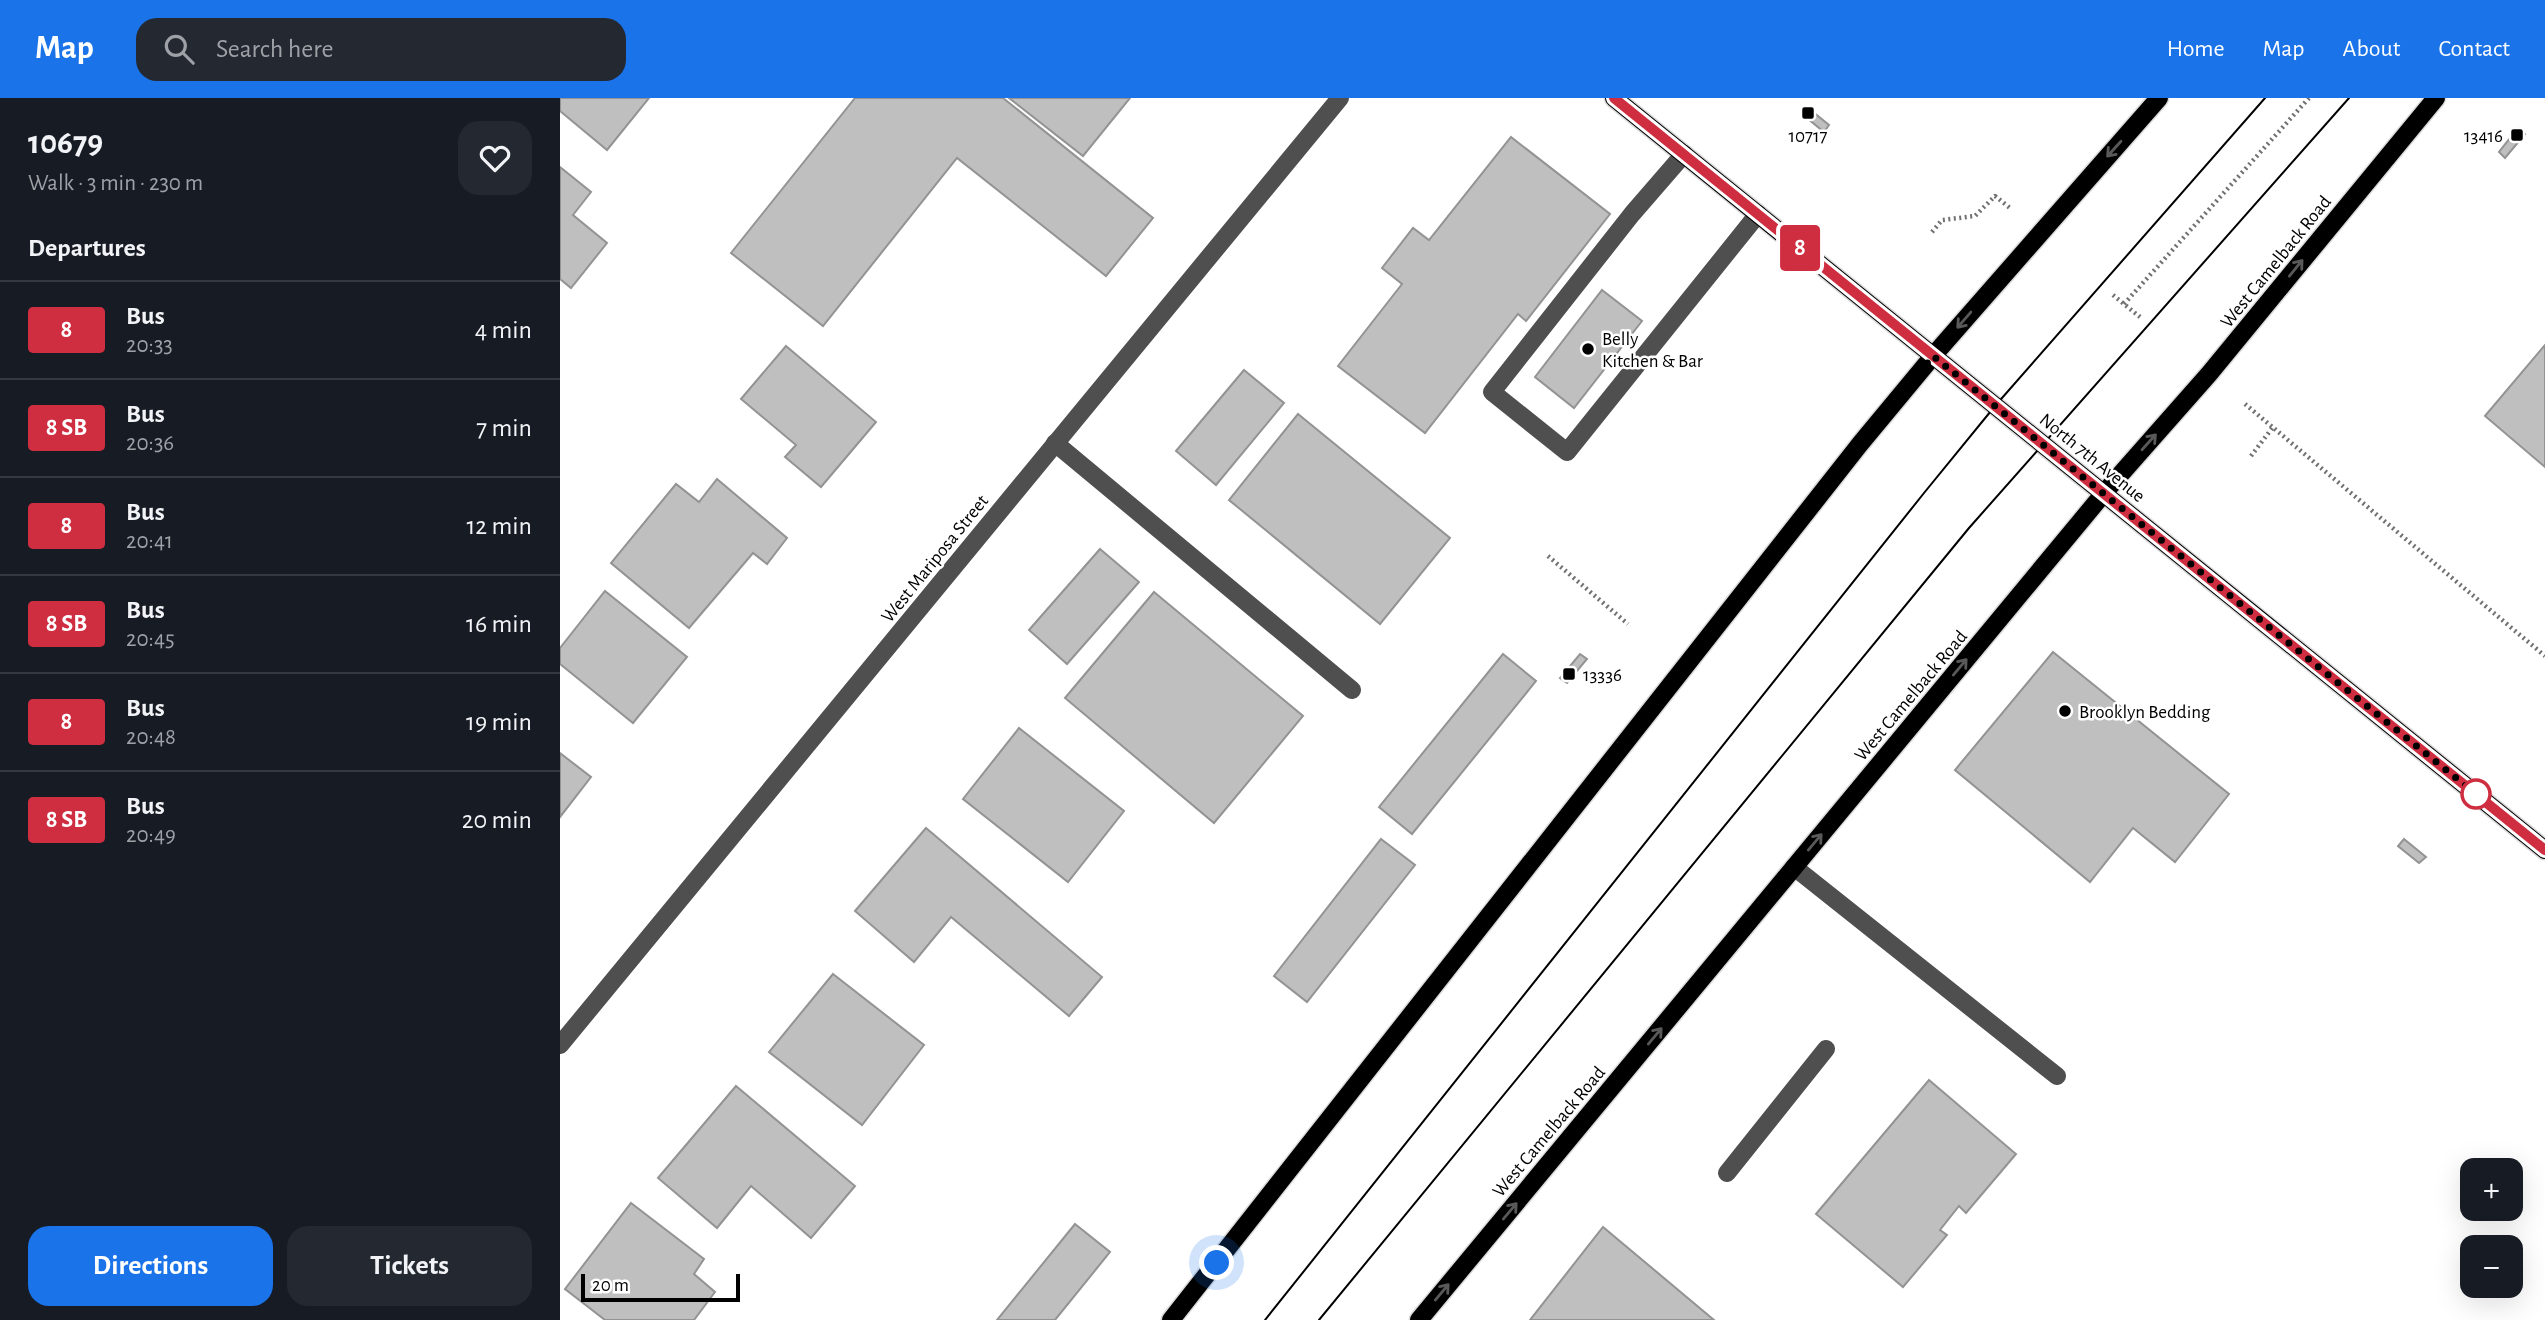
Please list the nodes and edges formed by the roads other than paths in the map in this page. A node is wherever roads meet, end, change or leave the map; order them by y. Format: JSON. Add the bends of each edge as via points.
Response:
{"nodes":[{"id":1,"x":1340,"y":98,"type":"edge"},
{"id":2,"x":1614,"y":98,"type":"edge"},
{"id":3,"x":2159,"y":98,"type":"edge"},
{"id":4,"x":2436,"y":98,"type":"edge"},
{"id":5,"x":1684,"y":154,"type":"junction"},
{"id":6,"x":1758,"y":214,"type":"junction"},
{"id":7,"x":1933,"y":356,"type":"junction"},
{"id":8,"x":1055,"y":443,"type":"junction"},
{"id":9,"x":2104,"y":493,"type":"junction"},
{"id":10,"x":1352,"y":690,"type":"dead end"},
{"id":11,"x":2545,"y":850,"type":"edge"},
{"id":12,"x":1794,"y":867,"type":"junction"},
{"id":13,"x":560,"y":1045,"type":"edge"},
{"id":14,"x":1826,"y":1049,"type":"dead end"},
{"id":15,"x":2057,"y":1076,"type":"dead end"},
{"id":16,"x":1727,"y":1173,"type":"dead end"},
{"id":17,"x":1171,"y":1320,"type":"edge"},
{"id":18,"x":1419,"y":1320,"type":"edge"}],
"edges":[{"from":1,"to":8,"type":"street","name":"West Mariposa Street"},
{"from":2,"to":5,"type":"main road","name":"North 7th Avenue"},
{"from":3,"to":7,"type":"main road","one_way":true},
{"from":9,"to":4,"type":"main road","name":"West Camelback Road","one_way":true,"via":[[2209,374]]},
{"from":5,"to":6,"type":"main road","name":"North 7th Avenue"},
{"from":5,"to":6,"type":"street","via":[[1492,392],[1567,452]]},
{"from":6,"to":7,"type":"main road","name":"North 7th Avenue"},
{"from":7,"to":9,"type":"main road","name":"North 7th Avenue"},
{"from":7,"to":17,"type":"main road"},
{"from":8,"to":10,"type":"street"},
{"from":8,"to":13,"type":"street","name":"West Mariposa Street"},
{"from":9,"to":11,"type":"main road","name":"North 7th Avenue"},
{"from":12,"to":9,"type":"main road","name":"West Camelback Road","one_way":true},
{"from":12,"to":15,"type":"street"},
{"from":18,"to":12,"type":"main road","name":"West Camelback Road","one_way":true},
{"from":14,"to":16,"type":"street"}]}
